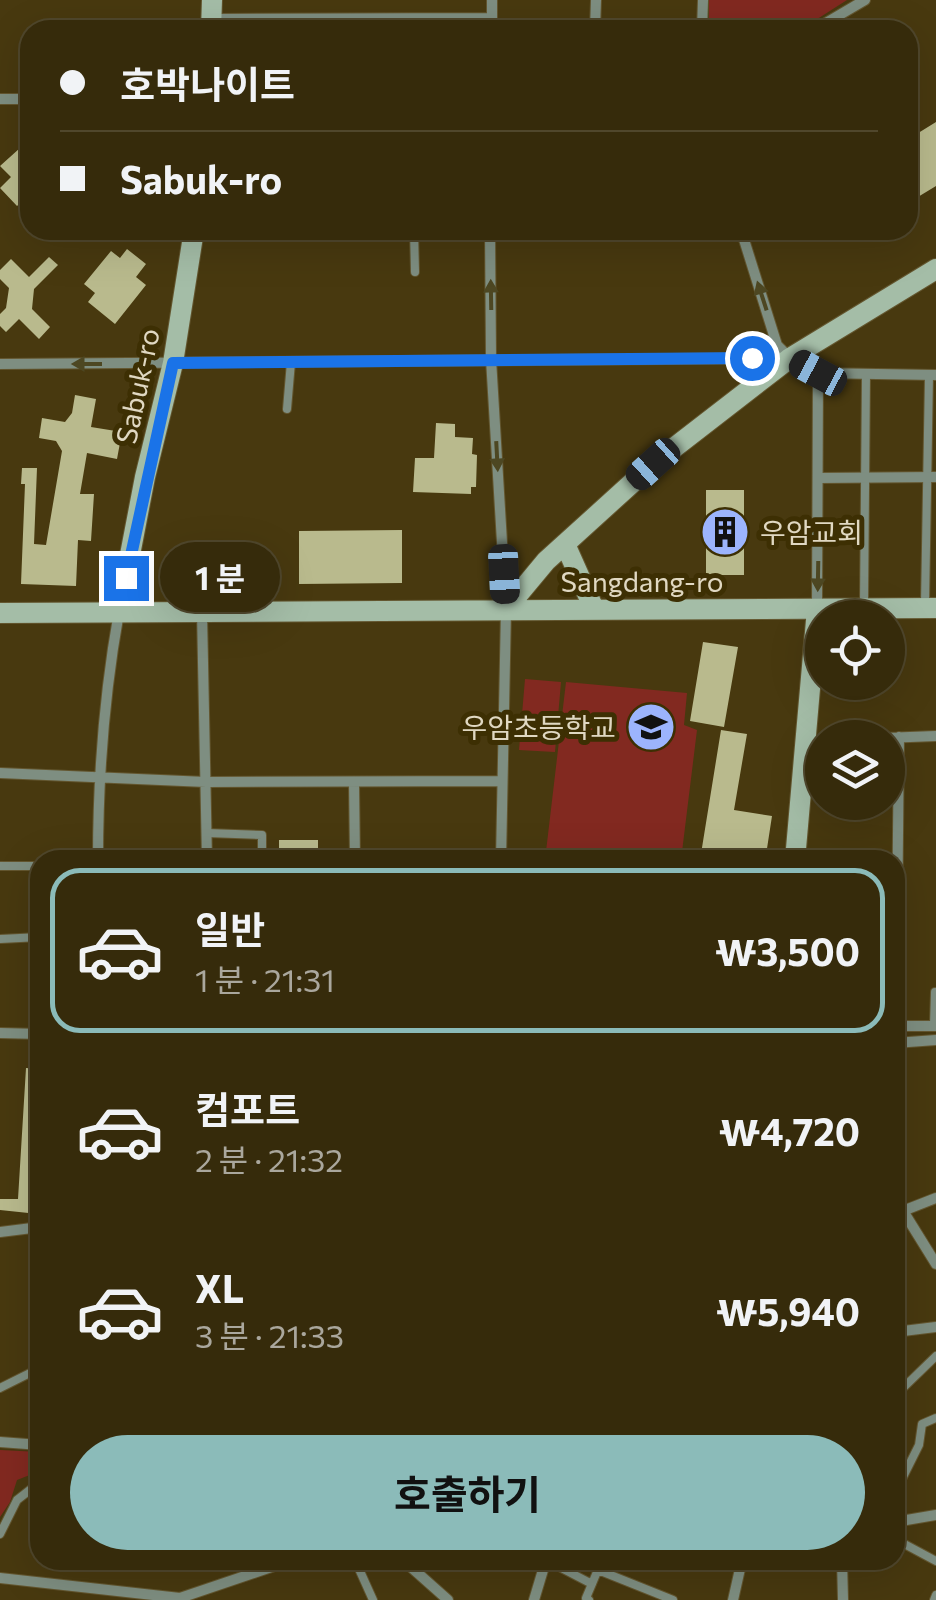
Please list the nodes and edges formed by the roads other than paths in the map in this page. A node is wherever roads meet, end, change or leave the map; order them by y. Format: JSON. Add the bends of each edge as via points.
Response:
{"nodes":[{"id":1,"x":864,"y":0,"type":"edge"},
{"id":2,"x":211,"y":16,"type":"edge"},
{"id":3,"x":352,"y":20,"type":"edge"},
{"id":4,"x":831,"y":20,"type":"edge"},
{"id":5,"x":192,"y":240,"type":"edge"},
{"id":6,"x":414,"y":240,"type":"edge"},
{"id":7,"x":490,"y":240,"type":"edge"},
{"id":8,"x":744,"y":240,"type":"edge"},
{"id":9,"x":936,"y":269,"type":"edge"},
{"id":10,"x":415,"y":272,"type":"dead end"},
{"id":11,"x":790,"y":358,"type":"junction"},
{"id":12,"x":491,"y":359,"type":"junction"},
{"id":13,"x":291,"y":362,"type":"junction"},
{"id":14,"x":173,"y":363,"type":"junction"},
{"id":15,"x":0,"y":364,"type":"edge"},
{"id":16,"x":818,"y":373,"type":"junction"},
{"id":17,"x":866,"y":374,"type":"junction"},
{"id":18,"x":932,"y":375,"type":"edge"},
{"id":19,"x":287,"y":409,"type":"dead end"},
{"id":20,"x":932,"y":477,"type":"edge"},
{"id":21,"x":819,"y":478,"type":"junction"},
{"id":22,"x":864,"y":478,"type":"junction"},
{"id":23,"x":565,"y":544,"type":"junction"},
{"id":24,"x":817,"y":600,"type":"edge"},
{"id":25,"x":864,"y":600,"type":"edge"},
{"id":26,"x":805,"y":608,"type":"edge"},
{"id":27,"x":905,"y":608,"type":"edge"},
{"id":28,"x":931,"y":608,"type":"edge"},
{"id":29,"x":506,"y":609,"type":"junction"},
{"id":30,"x":594,"y":609,"type":"junction"},
{"id":31,"x":119,"y":612,"type":"junction"},
{"id":32,"x":202,"y":612,"type":"junction"},
{"id":33,"x":0,"y":613,"type":"edge"},
{"id":34,"x":936,"y":736,"type":"edge"},
{"id":35,"x":905,"y":737,"type":"edge"},
{"id":36,"x":0,"y":773,"type":"edge"},
{"id":37,"x":98,"y":776,"type":"junction"},
{"id":38,"x":206,"y":782,"type":"junction"},
{"id":39,"x":502,"y":782,"type":"junction"},
{"id":40,"x":354,"y":783,"type":"junction"},
{"id":41,"x":805,"y":796,"type":"edge"},
{"id":42,"x":898,"y":820,"type":"edge"},
{"id":43,"x":206,"y":833,"type":"junction"},
{"id":44,"x":98,"y":850,"type":"edge"},
{"id":45,"x":207,"y":850,"type":"edge"},
{"id":46,"x":262,"y":850,"type":"edge"},
{"id":47,"x":355,"y":850,"type":"edge"},
{"id":48,"x":501,"y":850,"type":"edge"},
{"id":49,"x":797,"y":850,"type":"edge"},
{"id":50,"x":898,"y":850,"type":"edge"},
{"id":51,"x":0,"y":866,"type":"edge"},
{"id":52,"x":30,"y":866,"type":"edge"},
{"id":53,"x":30,"y":938,"type":"edge"},
{"id":54,"x":0,"y":939,"type":"edge"},
{"id":55,"x":935,"y":992,"type":"edge"},
{"id":56,"x":935,"y":1025,"type":"edge"},
{"id":57,"x":905,"y":1026,"type":"edge"},
{"id":58,"x":0,"y":1033,"type":"edge"},
{"id":59,"x":30,"y":1034,"type":"edge"},
{"id":60,"x":936,"y":1040,"type":"edge"},
{"id":61,"x":905,"y":1043,"type":"edge"},
{"id":62,"x":936,"y":1198,"type":"edge"},
{"id":63,"x":905,"y":1211,"type":"edge"},
{"id":64,"x":905,"y":1222,"type":"edge"},
{"id":65,"x":30,"y":1228,"type":"edge"},
{"id":66,"x":0,"y":1232,"type":"edge"},
{"id":67,"x":936,"y":1264,"type":"edge"},
{"id":68,"x":936,"y":1327,"type":"edge"},
{"id":69,"x":905,"y":1331,"type":"edge"},
{"id":70,"x":936,"y":1356,"type":"edge"},
{"id":71,"x":30,"y":1373,"type":"edge"},
{"id":72,"x":905,"y":1387,"type":"edge"},
{"id":73,"x":0,"y":1388,"type":"edge"},
{"id":74,"x":936,"y":1418,"type":"edge"},
{"id":75,"x":0,"y":1442,"type":"edge"},
{"id":76,"x":30,"y":1444,"type":"edge"},
{"id":77,"x":905,"y":1473,"type":"edge"},
{"id":78,"x":30,"y":1490,"type":"edge"},
{"id":79,"x":936,"y":1515,"type":"edge"},
{"id":80,"x":905,"y":1520,"type":"edge"},
{"id":81,"x":0,"y":1534,"type":"edge"},
{"id":82,"x":905,"y":1545,"type":"edge"},
{"id":83,"x":936,"y":1561,"type":"edge"},
{"id":84,"x":264,"y":1570,"type":"edge"},
{"id":85,"x":360,"y":1570,"type":"edge"},
{"id":86,"x":414,"y":1570,"type":"edge"},
{"id":87,"x":543,"y":1570,"type":"edge"},
{"id":88,"x":565,"y":1570,"type":"edge"},
{"id":89,"x":598,"y":1570,"type":"joint"},
{"id":90,"x":740,"y":1570,"type":"edge"},
{"id":91,"x":842,"y":1570,"type":"edge"},
{"id":92,"x":0,"y":1578,"type":"edge"},
{"id":93,"x":592,"y":1584,"type":"junction"},
{"id":94,"x":118,"y":1596,"type":"edge"},
{"id":95,"x":183,"y":1599,"type":"edge"},
{"id":96,"x":373,"y":1600,"type":"edge"},
{"id":97,"x":448,"y":1600,"type":"edge"},
{"id":98,"x":534,"y":1600,"type":"edge"},
{"id":99,"x":589,"y":1600,"type":"edge"},
{"id":100,"x":672,"y":1600,"type":"edge"},
{"id":101,"x":733,"y":1600,"type":"edge"},
{"id":102,"x":843,"y":1600,"type":"edge"}],
"edges":[{"from":1,"to":4,"type":"street"},
{"from":2,"to":3,"type":"street"},
{"from":5,"to":14,"type":"street","name":"Sabuk-ro"},
{"from":6,"to":10,"type":"lane"},
{"from":12,"to":7,"type":"street","one_way":true},
{"from":11,"to":8,"type":"street","one_way":true,"via":[[777,345]]},
{"from":9,"to":11,"type":"street"},
{"from":11,"to":12,"type":"street"},
{"from":11,"to":16,"type":"street"},
{"from":11,"to":23,"type":"street","via":[[653,464]]},
{"from":12,"to":13,"type":"street"},
{"from":12,"to":29,"type":"street","one_way":true},
{"from":13,"to":14,"type":"street"},
{"from":13,"to":19,"type":"lane"},
{"from":14,"to":15,"type":"street","one_way":true},
{"from":14,"to":31,"type":"street","name":"Sabuk-ro"},
{"from":16,"to":17,"type":"street"},
{"from":16,"to":21,"type":"street"},
{"from":17,"to":18,"type":"street"},
{"from":17,"to":22,"type":"lane"},
{"from":18,"to":20,"type":"lane","name":"Sangdang-ro"},
{"from":20,"to":22,"type":"street"},
{"from":20,"to":28,"type":"lane","name":"Sangdang-ro"},
{"from":21,"to":22,"type":"street"},
{"from":21,"to":24,"type":"street","one_way":true},
{"from":22,"to":25,"type":"lane"},
{"from":23,"to":29,"type":"street"},
{"from":23,"to":30,"type":"street"},
{"from":26,"to":30,"type":"street","name":"Sangdang-ro"},
{"from":27,"to":28,"type":"street","name":"Sangdang-ro"},
{"from":29,"to":30,"type":"street","name":"Sangdang-ro"},
{"from":29,"to":32,"type":"street","name":"Sangdang-ro"},
{"from":29,"to":39,"type":"street"},
{"from":31,"to":32,"type":"street","name":"Sangdang-ro"},
{"from":31,"to":33,"type":"street","name":"Sangdang-ro"},
{"from":31,"to":37,"type":"street"},
{"from":32,"to":38,"type":"street"},
{"from":34,"to":35,"type":"street"},
{"from":36,"to":37,"type":"street"},
{"from":37,"to":38,"type":"street"},
{"from":37,"to":44,"type":"street"},
{"from":38,"to":40,"type":"street"},
{"from":38,"to":43,"type":"street"},
{"from":39,"to":40,"type":"street"},
{"from":39,"to":48,"type":"street"},
{"from":40,"to":47,"type":"street"},
{"from":41,"to":49,"type":"street"},
{"from":42,"to":50,"type":"street"},
{"from":43,"to":45,"type":"street"},
{"from":43,"to":46,"type":"lane","via":[[262,835]]},
{"from":51,"to":52,"type":"lane"},
{"from":53,"to":54,"type":"lane"},
{"from":55,"to":56,"type":"lane"},
{"from":56,"to":57,"type":"street"},
{"from":58,"to":59,"type":"street"},
{"from":60,"to":61,"type":"street"},
{"from":62,"to":63,"type":"street"},
{"from":64,"to":67,"type":"street"},
{"from":65,"to":66,"type":"street"},
{"from":68,"to":69,"type":"street"},
{"from":70,"to":72,"type":"lane"},
{"from":71,"to":73,"type":"lane"},
{"from":74,"to":77,"type":"lane","via":[[922,1424]]},
{"from":75,"to":76,"type":"street"},
{"from":78,"to":81,"type":"lane","via":[[17,1500]]},
{"from":79,"to":80,"type":"street"},
{"from":82,"to":83,"type":"lane"},
{"from":84,"to":95,"type":"street"},
{"from":85,"to":96,"type":"lane"},
{"from":86,"to":97,"type":"street"},
{"from":87,"to":98,"type":"street"},
{"from":88,"to":93,"type":"lane"},
{"from":89,"to":93,"type":"lane"},
{"from":89,"to":100,"type":"lane"},
{"from":90,"to":101,"type":"street"},
{"from":91,"to":102,"type":"street"},
{"from":92,"to":94,"type":"street"},
{"from":93,"to":99,"type":"lane"},
{"from":94,"to":95,"type":"street"}]}
